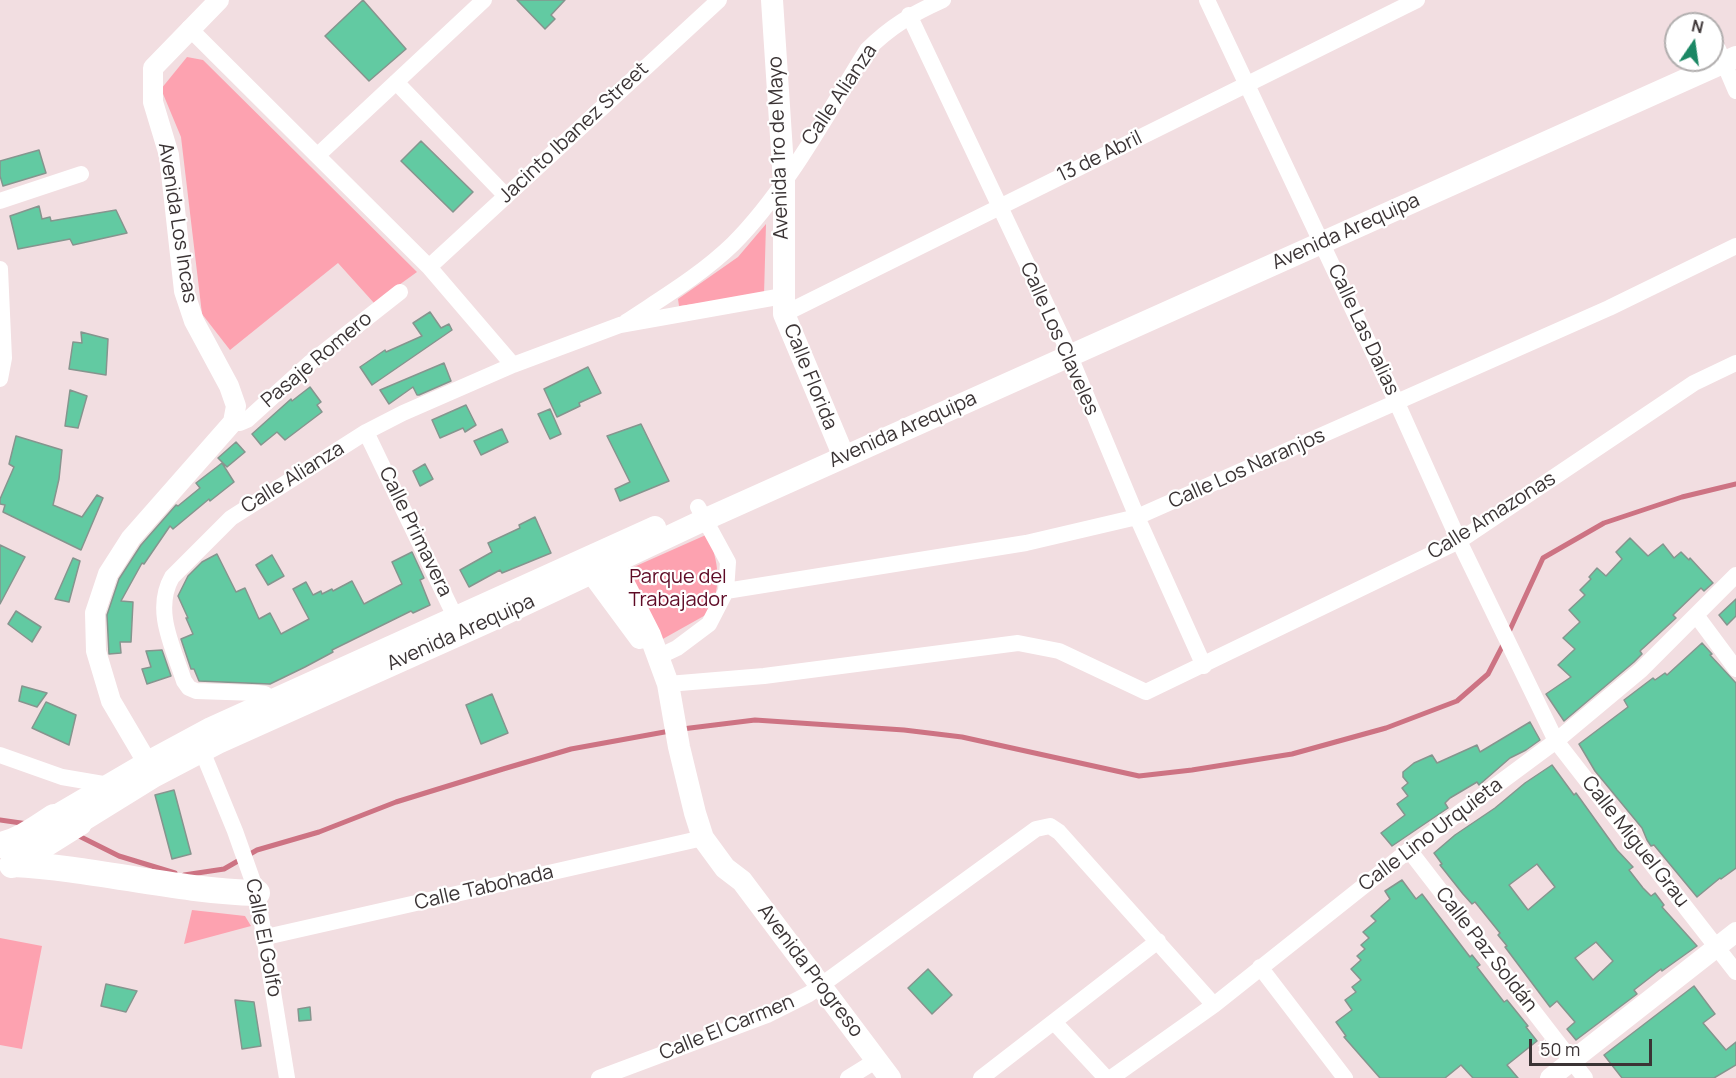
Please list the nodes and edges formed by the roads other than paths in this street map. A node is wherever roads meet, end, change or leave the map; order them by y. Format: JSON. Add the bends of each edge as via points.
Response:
{"nodes":[{"id":1,"x":219,"y":0,"type":"edge"},
{"id":2,"x":484,"y":0,"type":"edge"},
{"id":3,"x":719,"y":0,"type":"edge"},
{"id":4,"x":772,"y":0,"type":"edge"},
{"id":5,"x":943,"y":0,"type":"edge"},
{"id":6,"x":1207,"y":0,"type":"edge"},
{"id":7,"x":1417,"y":0,"type":"edge"},
{"id":8,"x":909,"y":15,"type":"junction"},
{"id":9,"x":189,"y":28,"type":"junction"},
{"id":10,"x":1725,"y":52,"type":"edge"},
{"id":11,"x":1666,"y":72,"type":"edge"},
{"id":12,"x":396,"y":82,"type":"junction"},
{"id":13,"x":1247,"y":84,"type":"junction"},
{"id":14,"x":1736,"y":91,"type":"edge"},
{"id":15,"x":318,"y":155,"type":"junction"},
{"id":16,"x":81,"y":174,"type":"dead end"},
{"id":17,"x":784,"y":182,"type":"junction"},
{"id":18,"x":506,"y":195,"type":"junction"},
{"id":19,"x":0,"y":201,"type":"edge"},
{"id":20,"x":998,"y":207,"type":"junction"},
{"id":21,"x":1318,"y":236,"type":"junction"},
{"id":22,"x":1736,"y":246,"type":"edge"},
{"id":23,"x":429,"y":267,"type":"junction"},
{"id":24,"x":0,"y":269,"type":"edge"},
{"id":25,"x":400,"y":292,"type":"dead end"},
{"id":26,"x":783,"y":305,"type":"junction"},
{"id":27,"x":620,"y":325,"type":"junction"},
{"id":28,"x":1066,"y":349,"type":"junction"},
{"id":29,"x":1736,"y":363,"type":"edge"},
{"id":30,"x":513,"y":365,"type":"junction"},
{"id":31,"x":0,"y":379,"type":"edge"},
{"id":32,"x":1397,"y":403,"type":"junction"},
{"id":33,"x":233,"y":422,"type":"junction"},
{"id":34,"x":366,"y":432,"type":"junction"},
{"id":35,"x":841,"y":450,"type":"junction"},
{"id":36,"x":702,"y":513,"type":"junction"},
{"id":37,"x":1137,"y":518,"type":"junction"},
{"id":38,"x":1459,"y":542,"type":"junction"},
{"id":39,"x":613,"y":555,"type":"junction"},
{"id":40,"x":589,"y":566,"type":"junction"},
{"id":41,"x":1736,"y":575,"type":"edge"},
{"id":42,"x":726,"y":591,"type":"junction"},
{"id":43,"x":1696,"y":615,"type":"junction"},
{"id":44,"x":459,"y":626,"type":"junction"},
{"id":45,"x":658,"y":657,"type":"junction"},
{"id":46,"x":1204,"y":666,"type":"junction"},
{"id":47,"x":1736,"y":669,"type":"edge"},
{"id":48,"x":669,"y":688,"type":"junction"},
{"id":49,"x":271,"y":701,"type":"junction"},
{"id":50,"x":1540,"y":708,"type":"joint"},
{"id":51,"x":1556,"y":741,"type":"junction"},
{"id":52,"x":199,"y":744,"type":"junction"},
{"id":53,"x":0,"y":755,"type":"edge"},
{"id":54,"x":152,"y":769,"type":"junction"},
{"id":55,"x":109,"y":785,"type":"junction"},
{"id":56,"x":79,"y":823,"type":"joint"},
{"id":57,"x":44,"y":831,"type":"junction"},
{"id":58,"x":703,"y":838,"type":"junction"},
{"id":59,"x":1409,"y":850,"type":"junction"},
{"id":60,"x":4,"y":859,"type":"edge"},
{"id":61,"x":253,"y":881,"type":"junction"},
{"id":62,"x":1736,"y":932,"type":"edge"},
{"id":63,"x":266,"y":937,"type":"junction"},
{"id":64,"x":1158,"y":941,"type":"junction"},
{"id":65,"x":1716,"y":946,"type":"junction"},
{"id":66,"x":1260,"y":967,"type":"junction"},
{"id":67,"x":1736,"y":972,"type":"edge"},
{"id":68,"x":814,"y":990,"type":"junction"},
{"id":69,"x":1214,"y":1005,"type":"junction"},
{"id":70,"x":1054,"y":1022,"type":"junction"},
{"id":71,"x":1571,"y":1060,"type":"junction"},
{"id":72,"x":878,"y":1070,"type":"edge"},
{"id":73,"x":1114,"y":1077,"type":"edge"},
{"id":74,"x":287,"y":1078,"type":"edge"},
{"id":75,"x":599,"y":1078,"type":"edge"},
{"id":76,"x":848,"y":1078,"type":"edge"},
{"id":77,"x":981,"y":1078,"type":"edge"},
{"id":78,"x":1345,"y":1078,"type":"edge"},
{"id":79,"x":1550,"y":1078,"type":"edge"},
{"id":80,"x":1585,"y":1078,"type":"edge"}],
"edges":[{"from":1,"to":9,"type":"street","name":"Avenida Los Incas"},
{"from":2,"to":12,"type":"street"},
{"from":3,"to":18,"type":"street","name":"Jacinto Ibanez Street"},
{"from":4,"to":17,"type":"main road","name":"Avenida 1ro de Mayo"},
{"from":5,"to":8,"type":"street","name":"Calle Alianza"},
{"from":6,"to":13,"type":"street","name":"Calle Las Dalias"},
{"from":7,"to":13,"type":"street","name":"13 de Abril"},
{"from":8,"to":17,"type":"street","name":"Calle Alianza","via":[[867,50]]},
{"from":8,"to":20,"type":"street","name":"Calle Los Claveles"},
{"from":9,"to":15,"type":"street"},
{"from":9,"to":33,"type":"street","name":"Avenida Los Incas","via":[[153,68],[153,102],[169,155],[184,291],[194,321],[230,386],[236,406]]},
{"from":10,"to":14,"type":"street"},
{"from":10,"to":21,"type":"main road","name":"Avenida Arequipa"},
{"from":11,"to":21,"type":"main road","name":"Avenida Arequipa"},
{"from":12,"to":15,"type":"street"},
{"from":12,"to":18,"type":"street"},
{"from":13,"to":20,"type":"street","name":"13 de Abril"},
{"from":13,"to":21,"type":"street","name":"Calle Las Dalias"},
{"from":15,"to":23,"type":"street"},
{"from":16,"to":19,"type":"street"},
{"from":17,"to":26,"type":"main road","name":"Avenida 1ro de Mayo"},
{"from":17,"to":27,"type":"street","name":"Calle Alianza","via":[[732,245],[682,285]]},
{"from":18,"to":23,"type":"street","name":"Jacinto Ibanez Street"},
{"from":20,"to":26,"type":"street","name":"13 de Abril"},
{"from":20,"to":28,"type":"street","name":"Calle Los Claveles"},
{"from":21,"to":28,"type":"main road","name":"Avenida Arequipa"},
{"from":21,"to":32,"type":"street","name":"Calle Las Dalias"},
{"from":22,"to":32,"type":"street","name":"Calle Los Naranjos"},
{"from":23,"to":30,"type":"street"},
{"from":24,"to":31,"type":"street"},
{"from":25,"to":33,"type":"street","name":"Pasaje Romero","via":[[311,362],[247,420]]},
{"from":26,"to":27,"type":"street","name":"Calle Alianza"},
{"from":26,"to":35,"type":"main road","name":"Calle Florida"},
{"from":27,"to":30,"type":"street","name":"Calle Alianza"},
{"from":28,"to":35,"type":"main road","name":"Avenida Arequipa"},
{"from":28,"to":37,"type":"street","name":"Calle Los Claveles"},
{"from":29,"to":38,"type":"street","name":"Calle Amazonas","via":[[1694,383]]},
{"from":30,"to":34,"type":"street","name":"Calle Alianza"},
{"from":32,"to":37,"type":"street","name":"Calle Los Naranjos"},
{"from":32,"to":38,"type":"street","name":"Calle Las Dalias"},
{"from":33,"to":54,"type":"street","via":[[131,538],[108,574],[95,613],[96,651],[111,701]]},
{"from":34,"to":44,"type":"street","name":"Calle Primavera"},
{"from":34,"to":49,"type":"street","name":"Calle Alianza","via":[[231,518],[172,577],[165,589],[165,623],[189,688],[196,692],[265,694]]},
{"from":35,"to":36,"type":"main road","name":"Avenida Arequipa"},
{"from":36,"to":39,"type":"main road","name":"Avenida Arequipa"},
{"from":36,"to":42,"type":"street","via":[[728,562]]},
{"from":37,"to":42,"type":"street","name":"Calle Los Naranjos","via":[[1026,543]]},
{"from":37,"to":46,"type":"street","name":"Calle Los Claveles"},
{"from":38,"to":46,"type":"street","name":"Calle Amazonas"},
{"from":38,"to":50,"type":"street","name":"Calle Las Dalias"},
{"from":39,"to":40,"type":"main road","name":"Avenida Arequipa"},
{"from":39,"to":45,"type":"main road","name":"Avenida Progreso"},
{"from":40,"to":44,"type":"main road","name":"Avenida Arequipa"},
{"from":40,"to":45,"type":"main road","name":"Avenida Progreso"},
{"from":41,"to":43,"type":"street","name":"Calle Lino Urquieta"},
{"from":42,"to":45,"type":"street","via":[[710,624]]},
{"from":43,"to":47,"type":"street"},
{"from":43,"to":51,"type":"street","name":"Calle Lino Urquieta","via":[[1641,670]]},
{"from":44,"to":49,"type":"main road","name":"Avenida Arequipa"},
{"from":44,"to":52,"type":"main road","name":"Avenida Arequipa"},
{"from":45,"to":48,"type":"main road","name":"Avenida Progreso"},
{"from":46,"to":48,"type":"street","name":"Calle Amazonas","via":[[1146,692],[1059,651],[1018,643]]},
{"from":48,"to":58,"type":"main road","name":"Avenida Progreso","via":[[679,747]]},
{"from":49,"to":52,"type":"main road","name":"Avenida Arequipa"},
{"from":50,"to":51,"type":"street","name":"Calle Miguel Grau"},
{"from":51,"to":59,"type":"street","name":"Calle Lino Urquieta"},
{"from":51,"to":65,"type":"street","name":"Calle Miguel Grau"},
{"from":52,"to":54,"type":"main road","name":"Avenida Arequipa"},
{"from":52,"to":61,"type":"street","name":"Calle El Golfo"},
{"from":53,"to":55,"type":"street","via":[[62,777]]},
{"from":54,"to":55,"type":"main road","name":"Avenida Arequipa"},
{"from":54,"to":56,"type":"main road","name":"Avenida Arequipa"},
{"from":55,"to":57,"type":"main road","name":"Avenida Arequipa"},
{"from":56,"to":57,"type":"main road"},
{"from":57,"to":60,"type":"main road"},
{"from":58,"to":63,"type":"street","name":"Calle Tabohada"},
{"from":58,"to":68,"type":"main road","name":"Avenida Progreso","via":[[725,868],[731,887]]},
{"from":59,"to":66,"type":"street","name":"Calle Lino Urquieta"},
{"from":59,"to":71,"type":"street","name":"Calle Paz Soldán"},
{"from":60,"to":61,"type":"main road","via":[[218,892]]},
{"from":61,"to":63,"type":"street","name":"Calle El Golfo"},
{"from":62,"to":65,"type":"street"},
{"from":63,"to":74,"type":"street","name":"Calle El Golfo"},
{"from":64,"to":68,"type":"street","name":"Calle El Carmen","via":[[1050,826],[1036,829]]},
{"from":64,"to":69,"type":"street"},
{"from":64,"to":70,"type":"street"},
{"from":65,"to":67,"type":"street","name":"Calle Miguel Grau"},
{"from":65,"to":71,"type":"street"},
{"from":66,"to":69,"type":"street","name":"Calle Lino Urquieta"},
{"from":66,"to":78,"type":"street"},
{"from":68,"to":72,"type":"main road","name":"Avenida Progreso"},
{"from":68,"to":75,"type":"street","name":"Calle El Carmen","via":[[757,1019]]},
{"from":69,"to":73,"type":"street","name":"Calle Lino Urquieta"},
{"from":70,"to":73,"type":"street"},
{"from":70,"to":77,"type":"street"},
{"from":71,"to":79,"type":"street"},
{"from":71,"to":80,"type":"street","name":"Calle Paz Soldán"},
{"from":72,"to":76,"type":"street"}]}
